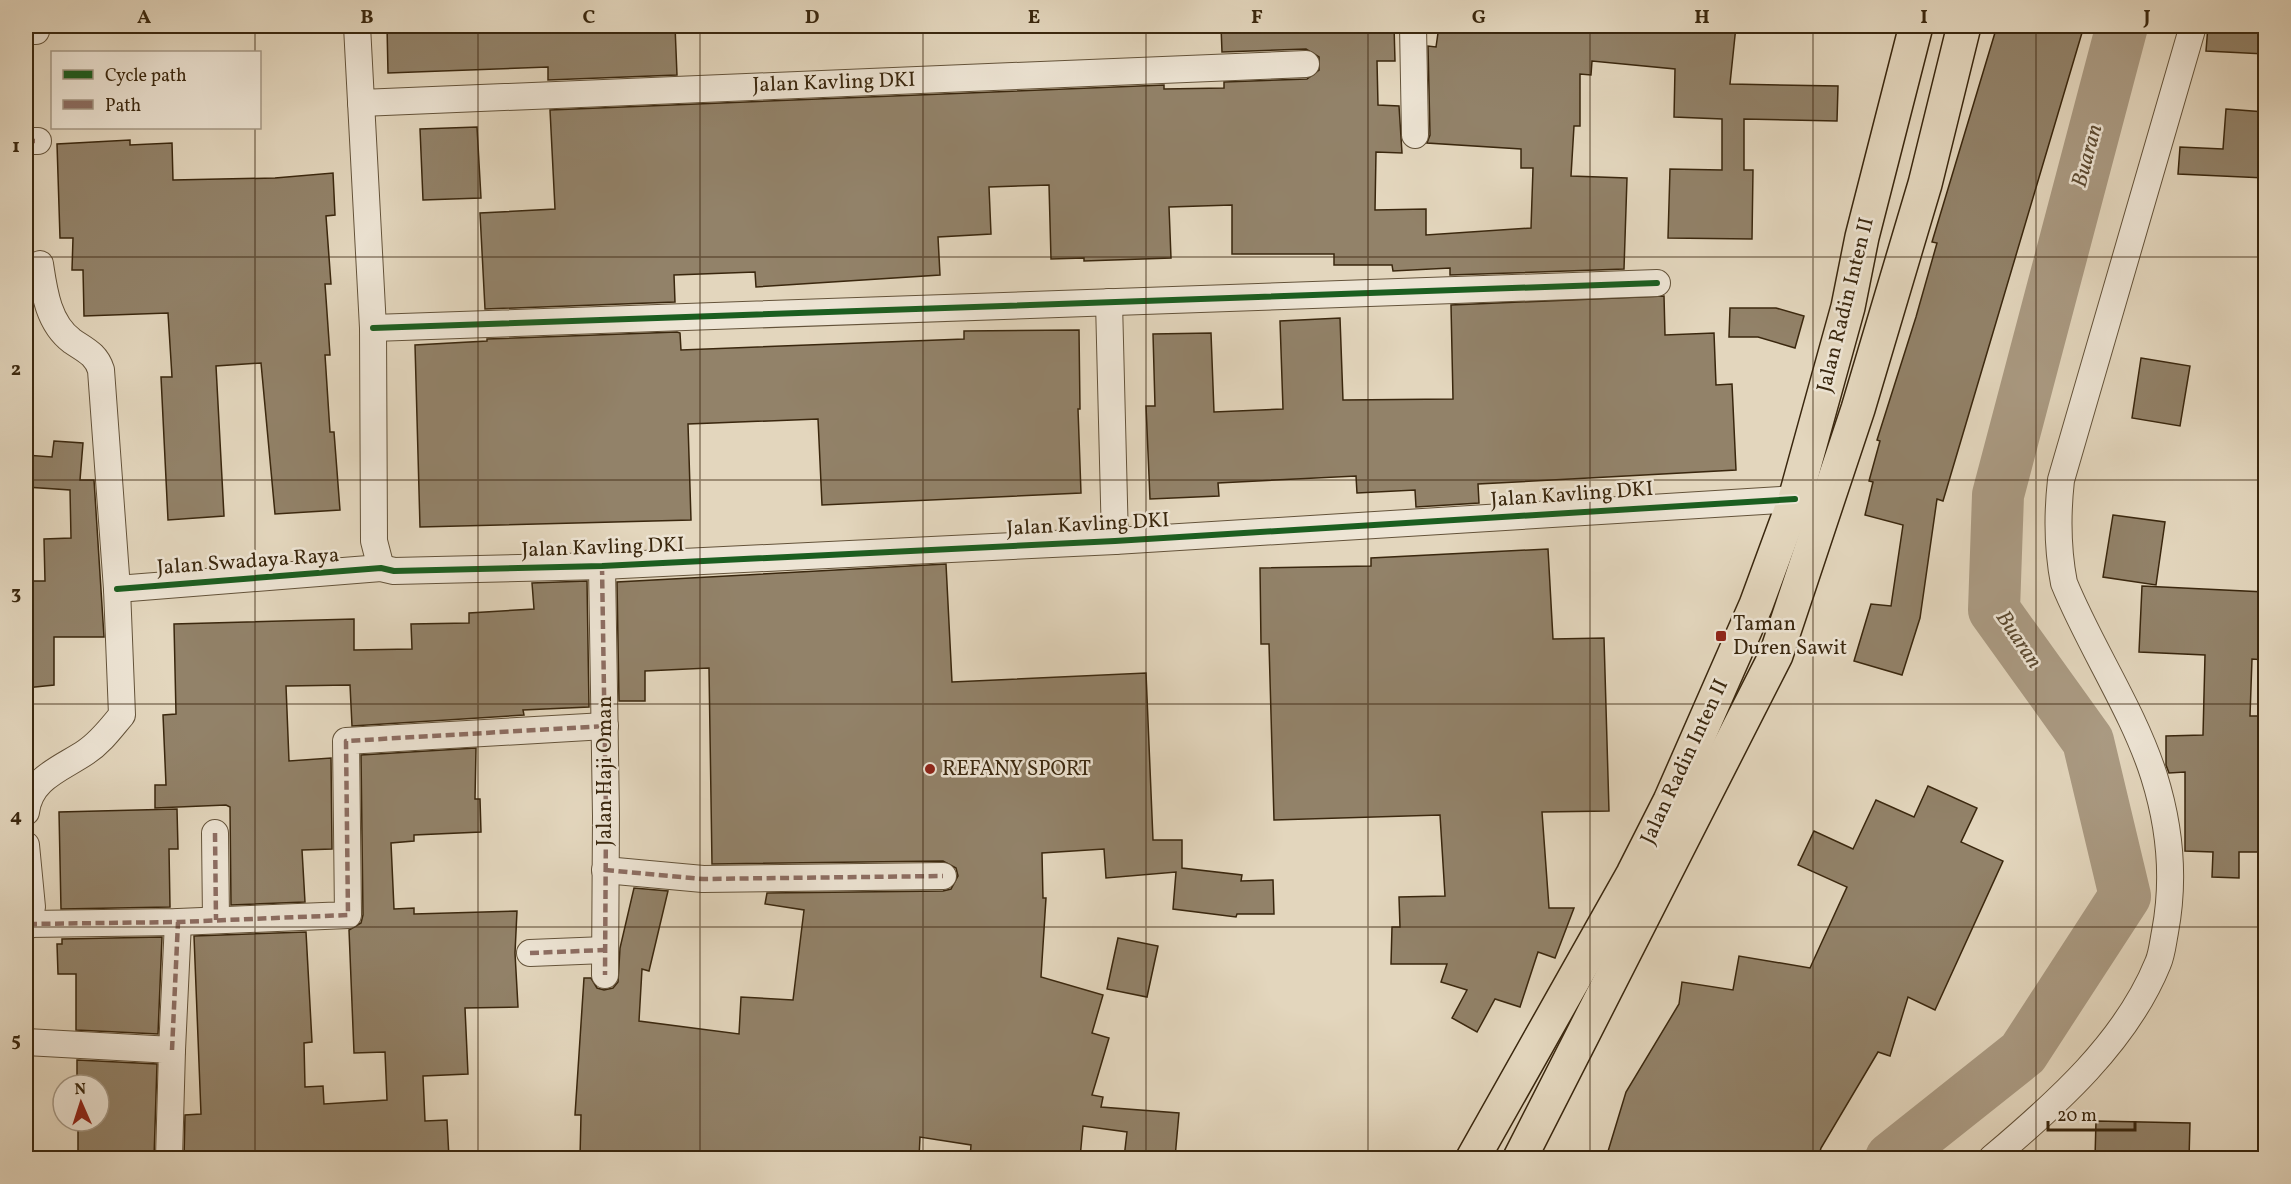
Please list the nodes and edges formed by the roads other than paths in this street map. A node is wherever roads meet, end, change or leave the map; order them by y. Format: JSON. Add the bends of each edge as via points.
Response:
{"nodes":[{"id":1,"x":357,"y":26,"type":"edge"},
{"id":2,"x":1413,"y":26,"type":"edge"},
{"id":3,"x":1916,"y":26,"type":"edge"},
{"id":4,"x":1965,"y":26,"type":"edge"},
{"id":5,"x":2193,"y":26,"type":"edge"},
{"id":6,"x":1306,"y":64,"type":"dead end"},
{"id":7,"x":361,"y":103,"type":"junction"},
{"id":8,"x":1415,"y":135,"type":"dead end"},
{"id":9,"x":40,"y":264,"type":"dead end"},
{"id":10,"x":1657,"y":283,"type":"dead end"},
{"id":11,"x":1109,"y":302,"type":"junction"},
{"id":12,"x":374,"y":328,"type":"junction"},
{"id":13,"x":1796,"y":499,"type":"junction"},
{"id":14,"x":1115,"y":541,"type":"junction"},
{"id":15,"x":602,"y":566,"type":"junction"},
{"id":16,"x":381,"y":568,"type":"junction"},
{"id":17,"x":117,"y":589,"type":"junction"},
{"id":18,"x":605,"y":726,"type":"junction"},
{"id":19,"x":26,"y":812,"type":"edge"},
{"id":20,"x":215,"y":833,"type":"dead end"},
{"id":21,"x":26,"y":845,"type":"edge"},
{"id":22,"x":605,"y":870,"type":"junction"},
{"id":23,"x":943,"y":876,"type":"dead end"},
{"id":24,"x":216,"y":920,"type":"junction"},
{"id":25,"x":178,"y":922,"type":"junction"},
{"id":26,"x":27,"y":926,"type":"edge"},
{"id":27,"x":605,"y":950,"type":"junction"},
{"id":28,"x":530,"y":953,"type":"dead end"},
{"id":29,"x":605,"y":975,"type":"dead end"},
{"id":30,"x":26,"y":1042,"type":"edge"},
{"id":31,"x":172,"y":1050,"type":"junction"},
{"id":32,"x":169,"y":1158,"type":"edge"},
{"id":33,"x":1473,"y":1158,"type":"edge"},
{"id":34,"x":1520,"y":1158,"type":"edge"},
{"id":35,"x":1992,"y":1158,"type":"edge"}],
"edges":[{"from":1,"to":7,"type":"street"},
{"from":2,"to":8,"type":"street"},
{"from":3,"to":13,"type":"main road","name":"Jalan Radin Inten II","via":[[1848,307]]},
{"from":4,"to":34,"type":"main road","name":"Jalan Radin Inten II","via":[[1858,409],[1776,655]]},
{"from":5,"to":35,"type":"street","via":[[2061,480],[2057,518],[2064,583],[2154,775],[2171,860],[2170,907],[2159,961],[2137,1007],[2087,1070]]},
{"from":6,"to":7,"type":"street","name":"Jalan Kavling DKI"},
{"from":7,"to":12,"type":"street"},
{"from":9,"to":17,"type":"street","via":[[51,313],[62,331],[95,358],[101,370]]},
{"from":10,"to":11,"type":"street"},
{"from":11,"to":12,"type":"street"},
{"from":11,"to":14,"type":"street","name":"Jalan Kavling DKI"},
{"from":12,"to":16,"type":"street","via":[[374,541]]},
{"from":13,"to":14,"type":"street","name":"Jalan Kavling DKI"},
{"from":13,"to":33,"type":"main road","name":"Jalan Radin Inten II","via":[[1756,605],[1670,801]]},
{"from":14,"to":15,"type":"street","name":"Jalan Kavling DKI"},
{"from":15,"to":16,"type":"street","name":"Jalan Kavling DKI","via":[[394,571]]},
{"from":15,"to":18,"type":"street","name":"Jalan Haji Oman"},
{"from":16,"to":17,"type":"street","name":"Jalan Swadaya Raya"},
{"from":17,"to":19,"type":"street","via":[[122,715],[94,745],[39,781]]},
{"from":18,"to":22,"type":"street","name":"Jalan Haji Oman"},
{"from":18,"to":24,"type":"street","via":[[346,741],[348,915]]},
{"from":20,"to":24,"type":"street"},
{"from":21,"to":26,"type":"street","via":[[32,907]]},
{"from":22,"to":23,"type":"street","via":[[703,879]]},
{"from":22,"to":27,"type":"street","name":"Jalan Haji Oman"},
{"from":24,"to":25,"type":"street"},
{"from":25,"to":26,"type":"street"},
{"from":25,"to":31,"type":"street"},
{"from":27,"to":28,"type":"street"},
{"from":27,"to":29,"type":"street","name":"Jalan Haji Oman"},
{"from":30,"to":31,"type":"street"},
{"from":31,"to":32,"type":"street"}]}
